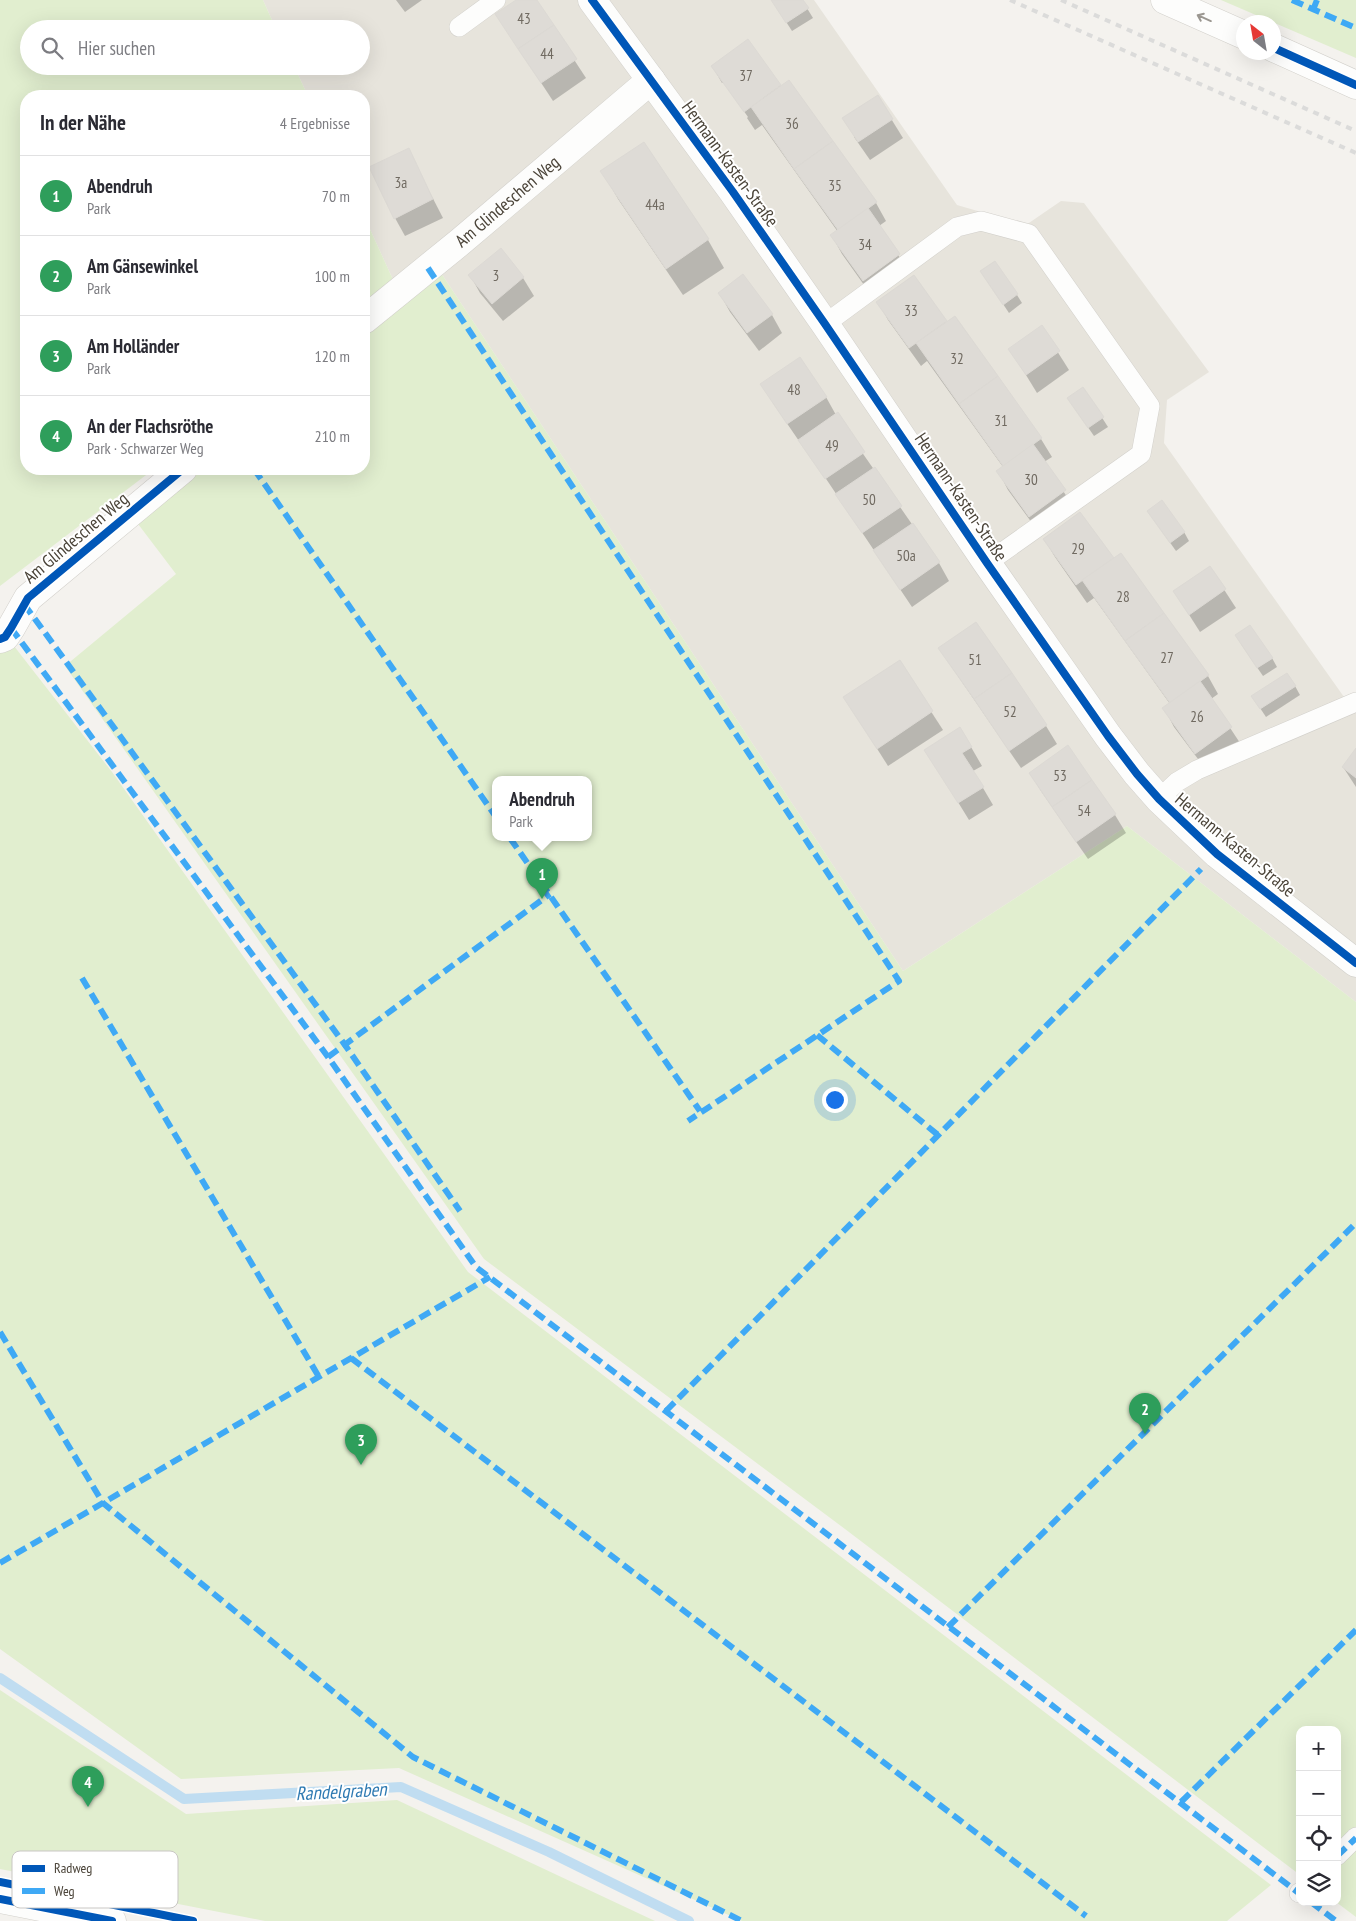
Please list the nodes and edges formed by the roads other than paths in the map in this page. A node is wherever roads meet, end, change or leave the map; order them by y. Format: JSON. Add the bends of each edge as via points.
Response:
{"nodes":[{"id":1,"x":496,"y":0,"type":"edge"},
{"id":2,"x":592,"y":0,"type":"edge"},
{"id":3,"x":1165,"y":0,"type":"edge"},
{"id":4,"x":459,"y":27,"type":"dead end"},
{"id":5,"x":1236,"y":31,"type":"edge"},
{"id":6,"x":1281,"y":51,"type":"edge"},
{"id":7,"x":651,"y":80,"type":"junction"},
{"id":8,"x":1356,"y":85,"type":"edge"},
{"id":9,"x":370,"y":315,"type":"edge"},
{"id":10,"x":825,"y":324,"type":"junction"},
{"id":11,"x":176,"y":475,"type":"edge"},
{"id":12,"x":987,"y":563,"type":"junction"},
{"id":13,"x":0,"y":639,"type":"edge"},
{"id":14,"x":1356,"y":702,"type":"edge"},
{"id":15,"x":1159,"y":799,"type":"junction"},
{"id":16,"x":1356,"y":963,"type":"edge"},
{"id":17,"x":1356,"y":1838,"type":"edge"},
{"id":18,"x":1341,"y":1852,"type":"edge"},
{"id":19,"x":46,"y":1908,"type":"edge"},
{"id":20,"x":112,"y":1921,"type":"edge"}],
"edges":[{"from":1,"to":4,"type":"lane"},
{"from":2,"to":7,"type":"street","name":"Hermann-Kasten-Straße"},
{"from":5,"to":3,"type":"street","one_way":true},
{"from":6,"to":8,"type":"street"},
{"from":7,"to":9,"type":"street","name":"Am Glindeschen Weg"},
{"from":7,"to":10,"type":"street","name":"Hermann-Kasten-Straße"},
{"from":10,"to":12,"type":"street","name":"Hermann-Kasten-Straße"},
{"from":10,"to":12,"type":"lane","via":[[957,227],[981,221],[1029,234],[1150,406],[1141,454]]},
{"from":11,"to":13,"type":"street","name":"Am Glindeschen Weg","via":[[28,598],[5,637]]},
{"from":12,"to":15,"type":"street","name":"Hermann-Kasten-Straße","via":[[1108,736]]},
{"from":14,"to":15,"type":"lane","via":[[1197,770],[1176,782]]},
{"from":15,"to":16,"type":"street","name":"Hermann-Kasten-Straße","via":[[1217,854]]},
{"from":17,"to":18,"type":"lane"},
{"from":19,"to":20,"type":"street"}]}
